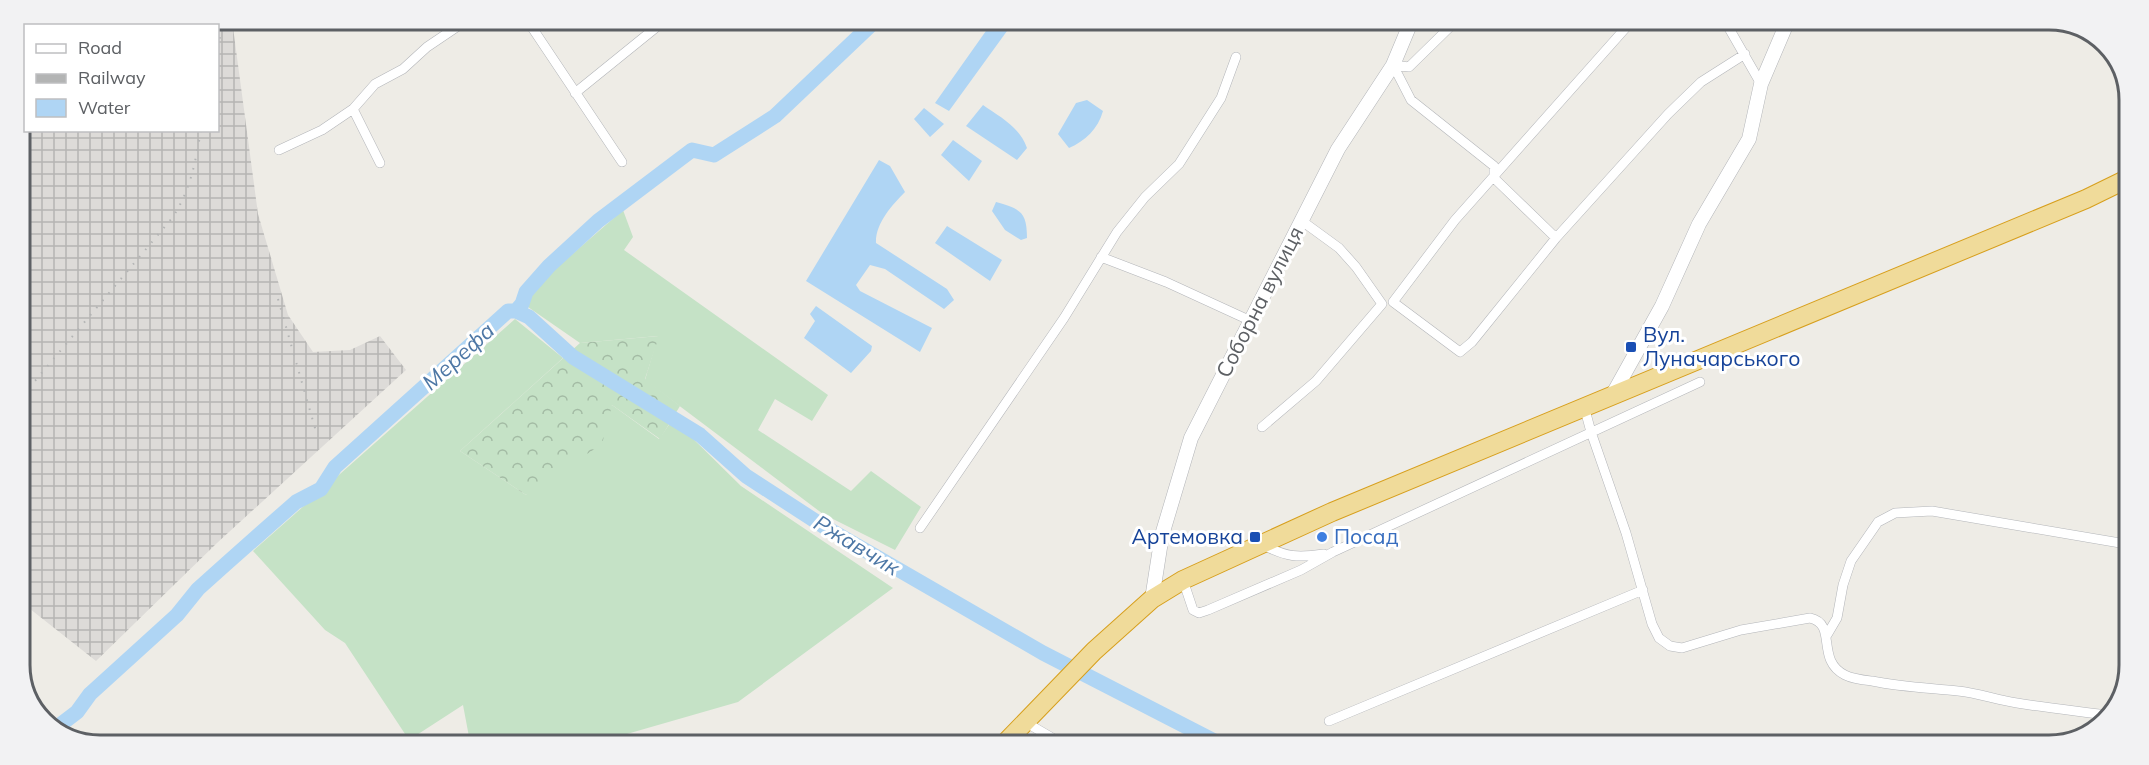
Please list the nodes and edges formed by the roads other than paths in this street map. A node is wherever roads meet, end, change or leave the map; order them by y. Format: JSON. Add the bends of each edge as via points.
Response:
{"nodes":[{"id":1,"x":452,"y":30,"type":"edge"},
{"id":2,"x":534,"y":30,"type":"edge"},
{"id":3,"x":653,"y":30,"type":"edge"},
{"id":4,"x":1408,"y":30,"type":"edge"},
{"id":5,"x":1447,"y":30,"type":"edge"},
{"id":6,"x":1624,"y":30,"type":"edge"},
{"id":7,"x":1730,"y":30,"type":"edge"},
{"id":8,"x":1784,"y":30,"type":"edge"},
{"id":9,"x":1745,"y":54,"type":"junction"},
{"id":10,"x":1236,"y":57,"type":"dead end"},
{"id":11,"x":1393,"y":66,"type":"junction"},
{"id":12,"x":1761,"y":84,"type":"junction"},
{"id":13,"x":575,"y":93,"type":"junction"},
{"id":14,"x":353,"y":109,"type":"junction"},
{"id":15,"x":279,"y":150,"type":"dead end"},
{"id":16,"x":622,"y":162,"type":"dead end"},
{"id":17,"x":380,"y":163,"type":"dead end"},
{"id":18,"x":1494,"y":178,"type":"junction"},
{"id":19,"x":2119,"y":183,"type":"edge"},
{"id":20,"x":1302,"y":221,"type":"junction"},
{"id":21,"x":1556,"y":238,"type":"junction"},
{"id":22,"x":1101,"y":257,"type":"junction"},
{"id":23,"x":1393,"y":302,"type":"junction"},
{"id":24,"x":1382,"y":304,"type":"junction"},
{"id":25,"x":1251,"y":321,"type":"junction"},
{"id":26,"x":1700,"y":382,"type":"dead end"},
{"id":27,"x":1612,"y":394,"type":"junction"},
{"id":28,"x":1584,"y":406,"type":"junction"},
{"id":29,"x":1262,"y":427,"type":"dead end"},
{"id":30,"x":1591,"y":432,"type":"junction"},
{"id":31,"x":920,"y":528,"type":"dead end"},
{"id":32,"x":2119,"y":543,"type":"edge"},
{"id":33,"x":1261,"y":544,"type":"junction"},
{"id":34,"x":1332,"y":552,"type":"junction"},
{"id":35,"x":1183,"y":580,"type":"junction"},
{"id":36,"x":1643,"y":590,"type":"junction"},
{"id":37,"x":1152,"y":599,"type":"junction"},
{"id":38,"x":1837,"y":618,"type":"junction"},
{"id":39,"x":1819,"y":622,"type":"junction"},
{"id":40,"x":1827,"y":635,"type":"junction"},
{"id":41,"x":2098,"y":714,"type":"edge"},
{"id":42,"x":1025,"y":722,"type":"junction"},
{"id":43,"x":1329,"y":722,"type":"dead end"},
{"id":44,"x":1013,"y":735,"type":"edge"},
{"id":45,"x":1047,"y":735,"type":"edge"}],
"edges":[{"from":1,"to":14,"type":"street","via":[[403,69],[375,84]]},
{"from":2,"to":13,"type":"street"},
{"from":3,"to":13,"type":"street"},
{"from":4,"to":11,"type":"street","name":"Соборна вулиця"},
{"from":5,"to":11,"type":"street","via":[[1409,67]]},
{"from":6,"to":18,"type":"street"},
{"from":7,"to":9,"type":"street"},
{"from":8,"to":12,"type":"street"},
{"from":9,"to":12,"type":"street"},
{"from":9,"to":21,"type":"street","via":[[1701,82],[1668,114]]},
{"from":10,"to":22,"type":"street","via":[[1221,98],[1179,164],[1145,197]]},
{"from":11,"to":18,"type":"street","via":[[1411,100],[1494,166]]},
{"from":11,"to":20,"type":"street","name":"Соборна вулиця","via":[[1338,149]]},
{"from":12,"to":27,"type":"street","via":[[1749,139],[1699,224],[1662,306]]},
{"from":13,"to":16,"type":"street"},
{"from":14,"to":15,"type":"street","via":[[322,130]]},
{"from":14,"to":17,"type":"street"},
{"from":18,"to":21,"type":"street"},
{"from":18,"to":23,"type":"street","via":[[1455,220]]},
{"from":19,"to":27,"type":"highway"},
{"from":20,"to":24,"type":"street","via":[[1339,248]]},
{"from":20,"to":25,"type":"street","name":"Соборна вулиця"},
{"from":21,"to":23,"type":"street","via":[[1460,352]]},
{"from":22,"to":25,"type":"street"},
{"from":22,"to":31,"type":"street","via":[[1064,318]]},
{"from":23,"to":24,"type":"street"},
{"from":24,"to":29,"type":"street","via":[[1316,381]]},
{"from":25,"to":37,"type":"street","name":"Соборна вулиця","via":[[1191,438],[1162,535]]},
{"from":26,"to":30,"type":"street"},
{"from":27,"to":28,"type":"highway"},
{"from":28,"to":30,"type":"street"},
{"from":28,"to":33,"type":"highway"},
{"from":30,"to":34,"type":"street"},
{"from":30,"to":36,"type":"street"},
{"from":32,"to":38,"type":"street","via":[[1932,511],[1895,513],[1878,522],[1851,561]]},
{"from":33,"to":34,"type":"street","via":[[1301,558]]},
{"from":33,"to":35,"type":"highway"},
{"from":34,"to":35,"type":"street","via":[[1301,570],[1199,613],[1193,610]]},
{"from":35,"to":37,"type":"highway"},
{"from":36,"to":39,"type":"street","via":[[1652,624],[1659,638],[1670,646],[1682,648],[1741,630],[1805,618]]},
{"from":36,"to":43,"type":"street"},
{"from":37,"to":42,"type":"highway"},
{"from":38,"to":39,"type":"street"},
{"from":38,"to":40,"type":"street"},
{"from":39,"to":40,"type":"street"},
{"from":40,"to":41,"type":"street","via":[[1831,661],[1852,677]]},
{"from":42,"to":44,"type":"highway"},
{"from":42,"to":45,"type":"street"}]}
